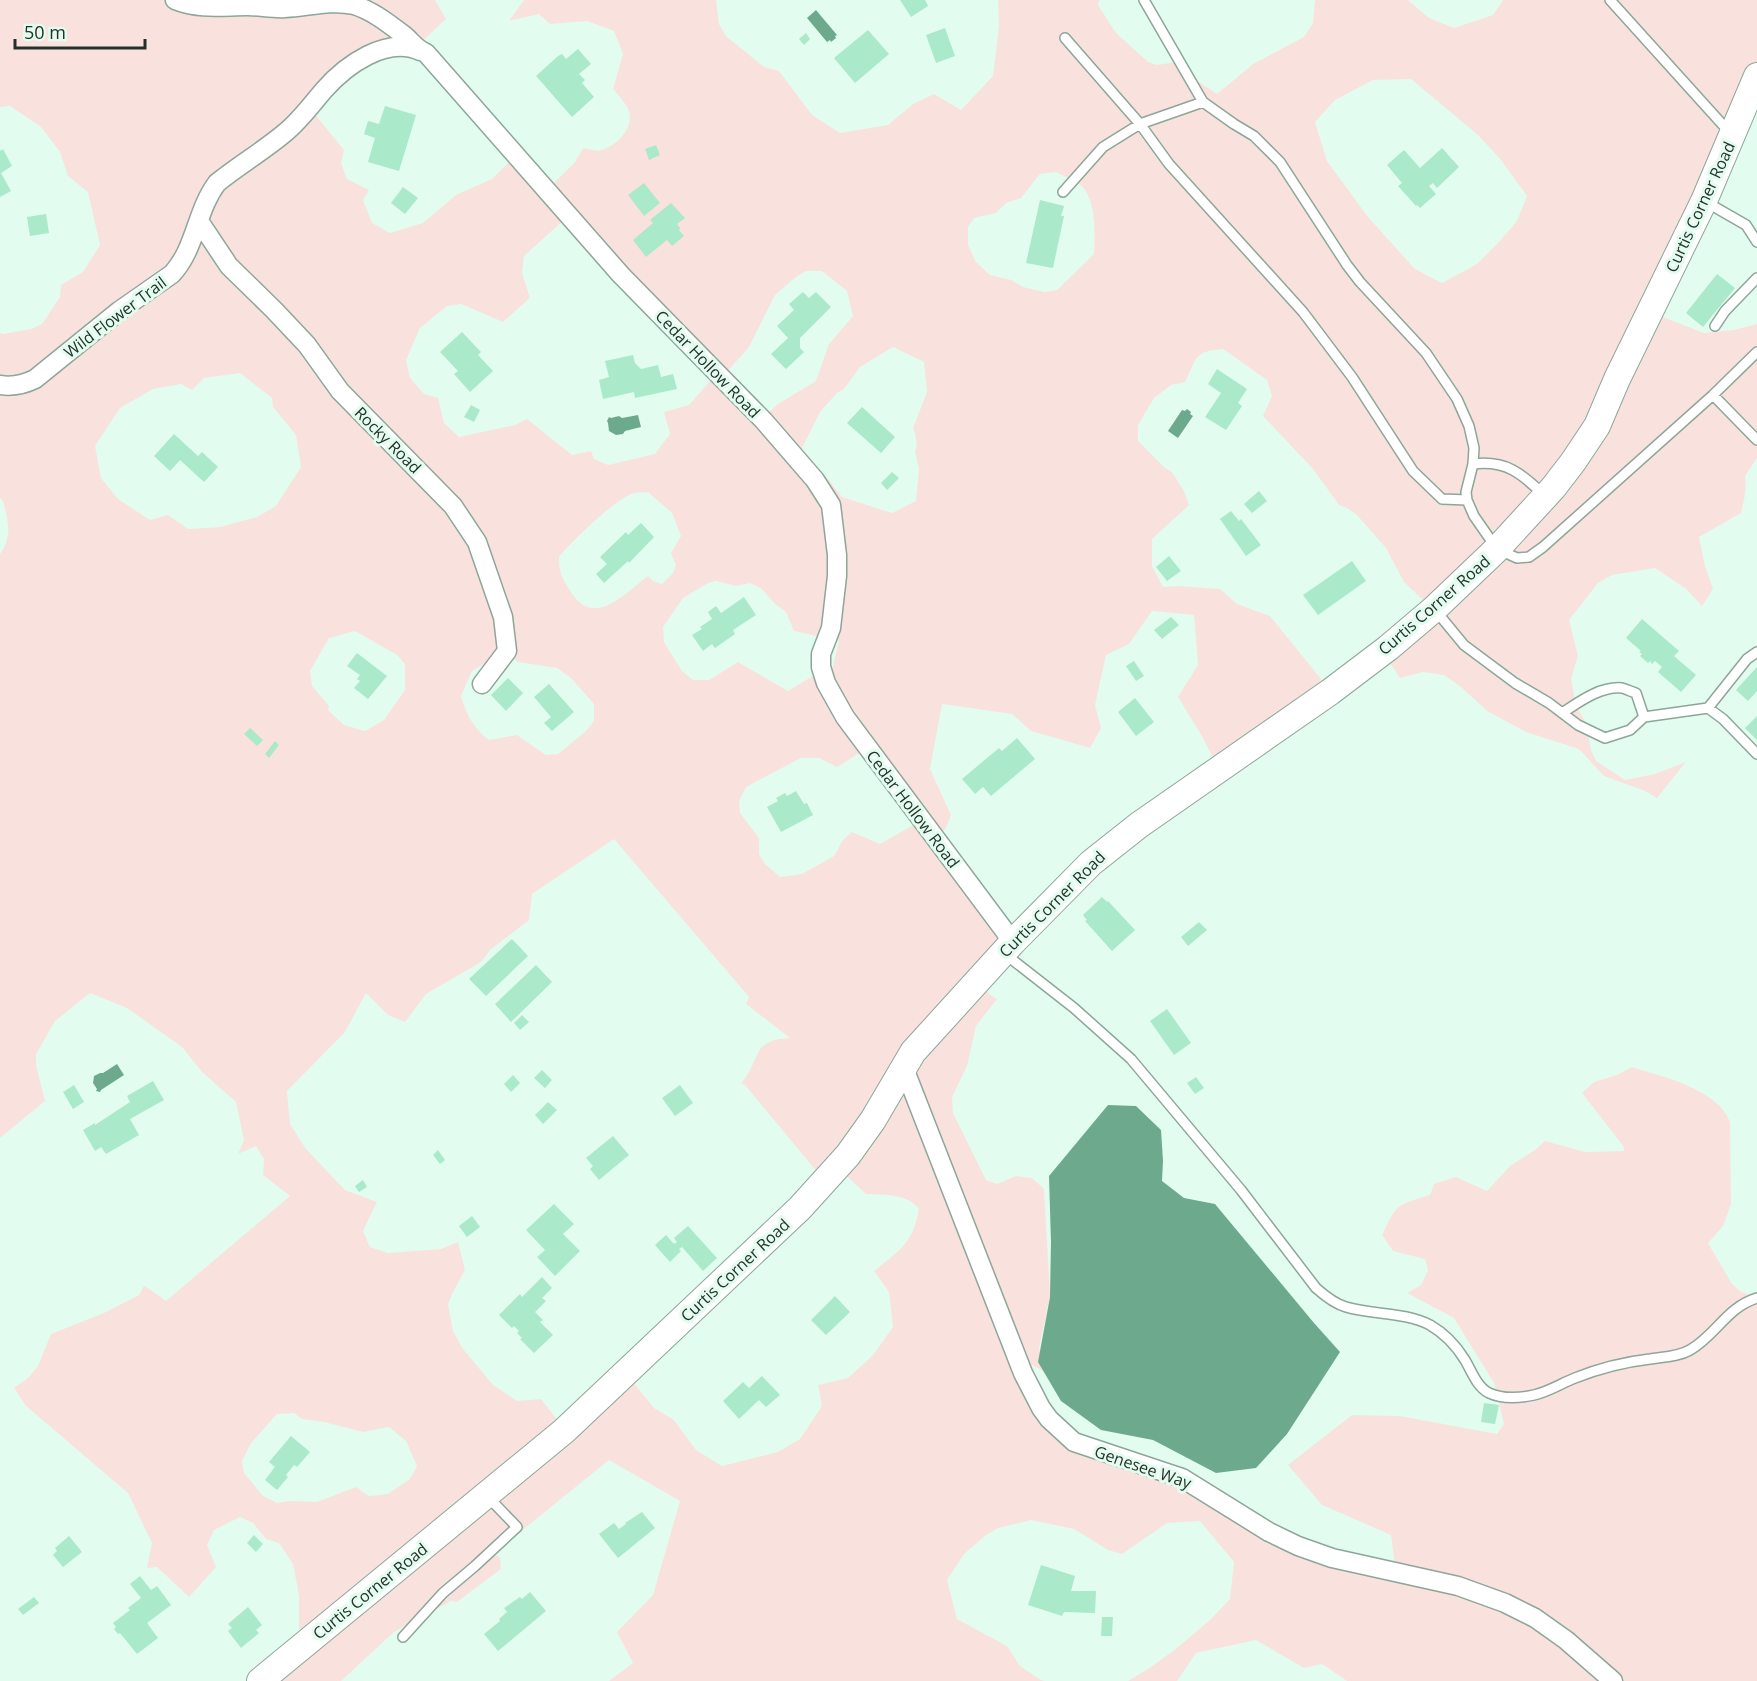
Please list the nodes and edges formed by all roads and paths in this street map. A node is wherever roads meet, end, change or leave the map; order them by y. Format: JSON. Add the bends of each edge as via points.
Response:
{"nodes":[{"id":1,"x":175,"y":0,"type":"edge"},
{"id":2,"x":1144,"y":0,"type":"edge"},
{"id":3,"x":1610,"y":0,"type":"edge"},
{"id":4,"x":1065,"y":38,"type":"dead end"},
{"id":5,"x":420,"y":51,"type":"junction"},
{"id":6,"x":1757,"y":76,"type":"edge"},
{"id":7,"x":1203,"y":102,"type":"junction"},
{"id":8,"x":1140,"y":124,"type":"junction"},
{"id":9,"x":1732,"y":136,"type":"junction"},
{"id":10,"x":1064,"y":192,"type":"dead end"},
{"id":11,"x":1704,"y":201,"type":"junction"},
{"id":12,"x":198,"y":221,"type":"junction"},
{"id":13,"x":1757,"y":242,"type":"edge"},
{"id":14,"x":1757,"y":278,"type":"edge"},
{"id":15,"x":1715,"y":326,"type":"dead end"},
{"id":16,"x":1757,"y":352,"type":"edge"},
{"id":17,"x":0,"y":384,"type":"edge"},
{"id":18,"x":1713,"y":395,"type":"junction"},
{"id":19,"x":1757,"y":440,"type":"edge"},
{"id":20,"x":1473,"y":464,"type":"junction"},
{"id":21,"x":1545,"y":496,"type":"junction"},
{"id":22,"x":1467,"y":500,"type":"junction"},
{"id":23,"x":1497,"y":549,"type":"junction"},
{"id":24,"x":1434,"y":609,"type":"junction"},
{"id":25,"x":1757,"y":652,"type":"edge"},
{"id":26,"x":482,"y":684,"type":"dead end"},
{"id":27,"x":1708,"y":708,"type":"junction"},
{"id":28,"x":1562,"y":713,"type":"junction"},
{"id":29,"x":1644,"y":717,"type":"junction"},
{"id":30,"x":1757,"y":754,"type":"edge"},
{"id":31,"x":1008,"y":947,"type":"junction"},
{"id":32,"x":904,"y":1068,"type":"junction"},
{"id":33,"x":1757,"y":1298,"type":"edge"},
{"id":34,"x":486,"y":1495,"type":"junction"},
{"id":35,"x":403,"y":1638,"type":"dead end"},
{"id":36,"x":260,"y":1681,"type":"edge"},
{"id":37,"x":1613,"y":1681,"type":"edge"}],
"edges":[{"from":1,"to":5,"type":"street","name":"Cedar Hollow Road","via":[[213,8],[283,8],[331,2],[353,5],[394,28]]},
{"from":2,"to":7,"type":"lane"},
{"from":3,"to":9,"type":"lane"},
{"from":4,"to":8,"type":"lane"},
{"from":5,"to":12,"type":"street","name":"Wild Flower Trail","via":[[391,47],[353,64],[289,130],[217,183]]},
{"from":5,"to":31,"type":"street","name":"Cedar Hollow Road","via":[[621,275],[758,414],[815,480],[831,505],[837,555],[831,627],[821,654],[826,683],[845,717]]},
{"from":6,"to":9,"type":"street","name":"Curtis Corner Road"},
{"from":7,"to":8,"type":"lane"},
{"from":7,"to":20,"type":"lane","via":[[1254,136],[1275,158],[1347,265],[1426,353],[1457,399],[1469,426]]},
{"from":8,"to":10,"type":"lane","via":[[1103,147]]},
{"from":8,"to":22,"type":"lane","via":[[1169,164],[1303,312],[1352,377],[1413,471],[1442,499]]},
{"from":9,"to":11,"type":"street","name":"Curtis Corner Road"},
{"from":11,"to":13,"type":"lane","via":[[1746,225]]},
{"from":11,"to":21,"type":"street","name":"Curtis Corner Road","via":[[1597,426]]},
{"from":12,"to":17,"type":"street","name":"Wild Flower Trail","via":[[179,266],[163,281],[35,379],[15,386]]},
{"from":12,"to":26,"type":"street","name":"Rocky Road","via":[[229,266],[307,345],[340,391],[453,506],[477,542],[503,617],[507,651]]},
{"from":14,"to":15,"type":"lane"},
{"from":16,"to":18,"type":"lane"},
{"from":18,"to":19,"type":"lane"},
{"from":18,"to":23,"type":"lane","via":[[1529,557],[1517,558]]},
{"from":20,"to":21,"type":"lane","via":[[1507,466]]},
{"from":20,"to":22,"type":"lane"},
{"from":21,"to":23,"type":"street","name":"Curtis Corner Road"},
{"from":22,"to":23,"type":"lane"},
{"from":23,"to":24,"type":"street","name":"Curtis Corner Road"},
{"from":24,"to":28,"type":"lane","via":[[1464,645]]},
{"from":24,"to":31,"type":"street","name":"Curtis Corner Road","via":[[1330,692],[1115,843]]},
{"from":25,"to":27,"type":"lane"},
{"from":27,"to":29,"type":"lane"},
{"from":27,"to":30,"type":"lane"},
{"from":28,"to":29,"type":"lane","via":[[1605,738],[1630,730]]},
{"from":28,"to":29,"type":"lane","via":[[1601,691],[1622,688],[1636,693]]},
{"from":31,"to":32,"type":"street","name":"Curtis Corner Road","via":[[913,1052]]},
{"from":31,"to":33,"type":"lane","via":[[1131,1059],[1241,1190],[1316,1288],[1345,1307],[1414,1319],[1431,1326],[1449,1340],[1481,1387],[1490,1393],[1517,1398],[1535,1395],[1603,1368],[1674,1356],[1702,1341],[1738,1306]]},
{"from":32,"to":34,"type":"street","name":"Curtis Corner Road","via":[[848,1155],[800,1208],[564,1431]]},
{"from":32,"to":37,"type":"street","name":"Genesee Way","via":[[1023,1373],[1056,1428],[1088,1448],[1182,1478],[1298,1546],[1332,1558],[1458,1586],[1505,1603],[1566,1640]]},
{"from":34,"to":35,"type":"lane","via":[[517,1527],[443,1593]]},
{"from":34,"to":36,"type":"street","name":"Curtis Corner Road"}]}
